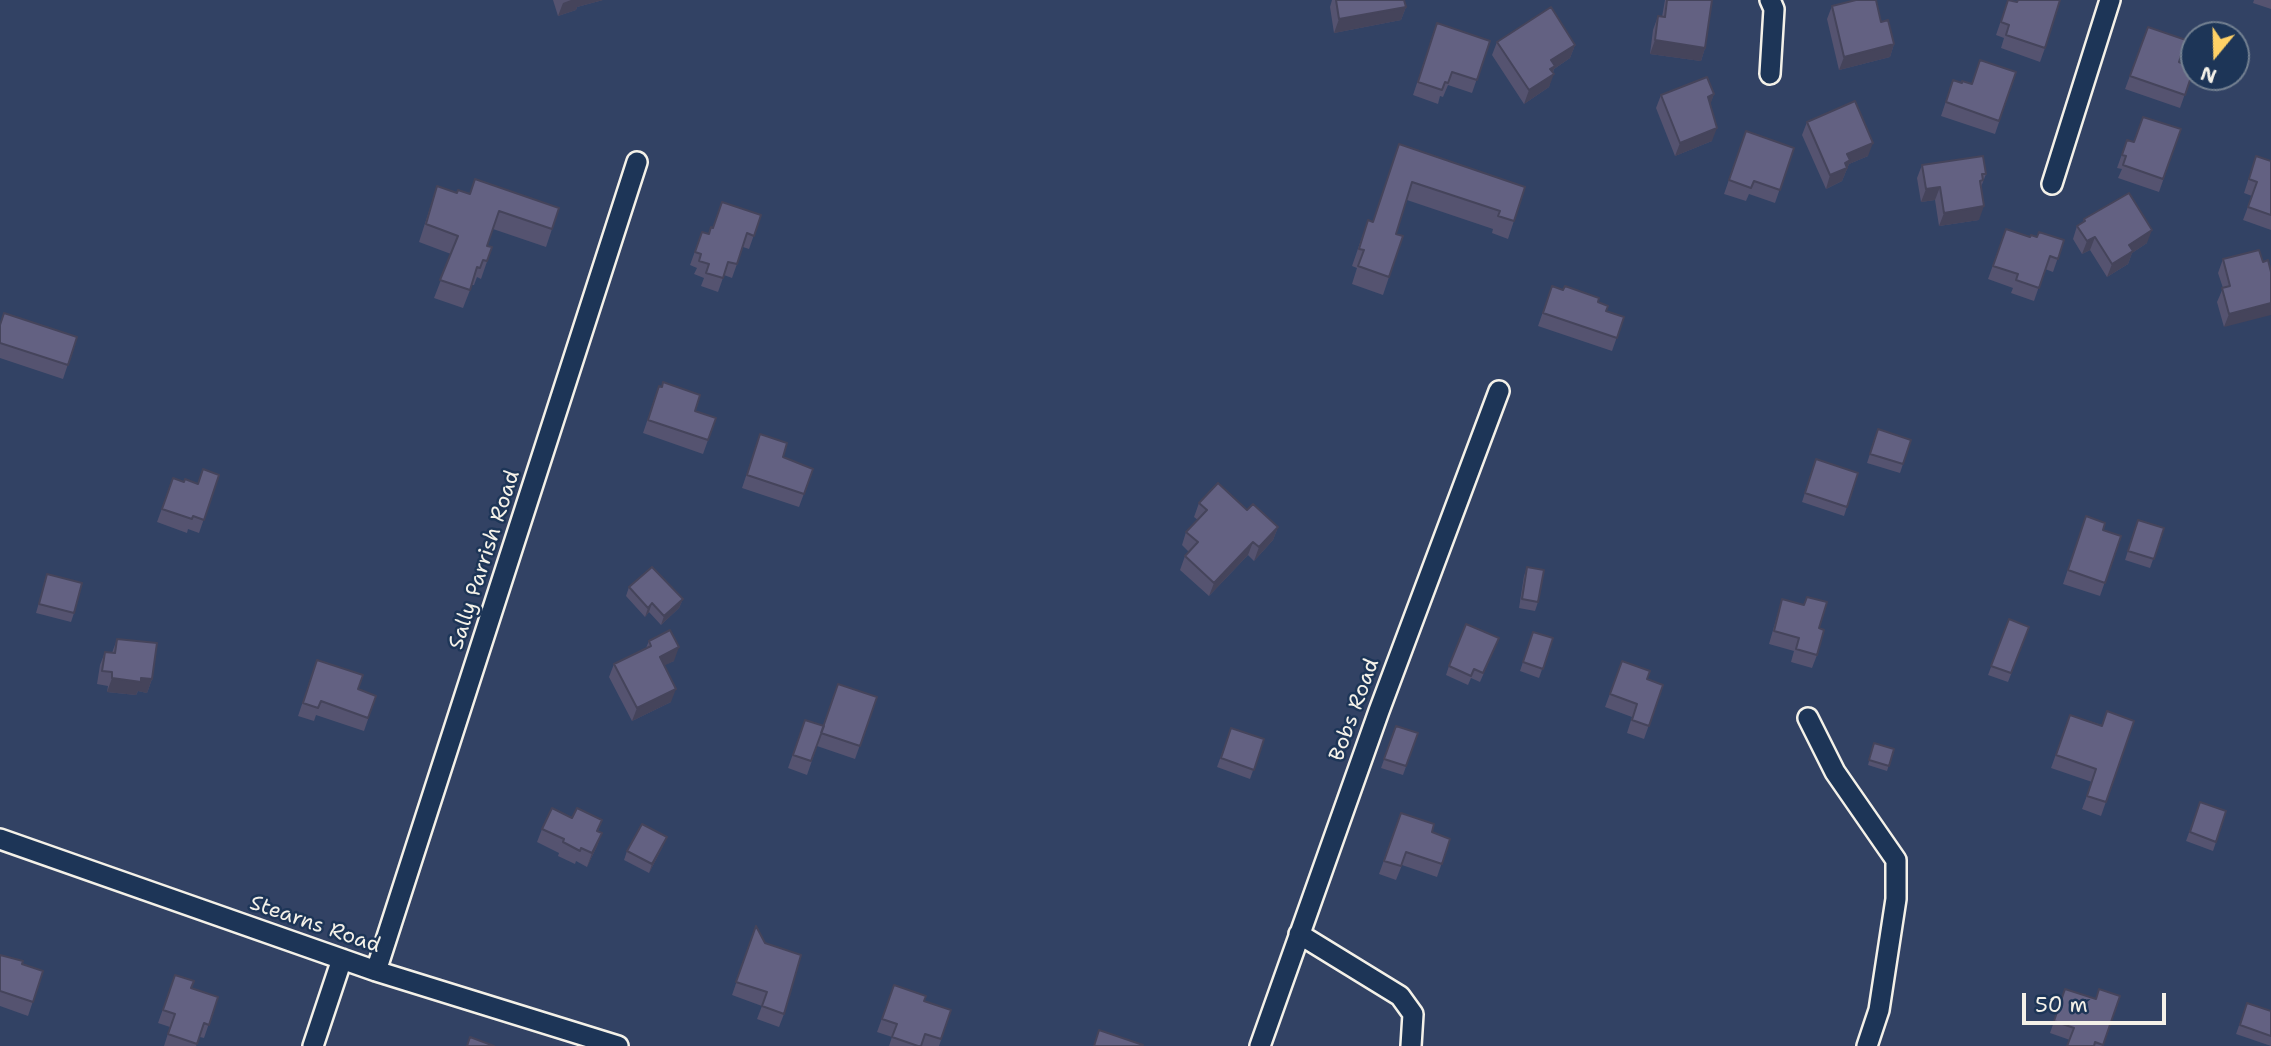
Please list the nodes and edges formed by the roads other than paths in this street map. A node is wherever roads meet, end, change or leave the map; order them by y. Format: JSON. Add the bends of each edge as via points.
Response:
{"nodes":[{"id":1,"x":1770,"y":0,"type":"edge"},
{"id":2,"x":2110,"y":0,"type":"edge"},
{"id":3,"x":1770,"y":74,"type":"dead end"},
{"id":4,"x":637,"y":162,"type":"dead end"},
{"id":5,"x":2052,"y":184,"type":"dead end"},
{"id":6,"x":1499,"y":391,"type":"dead end"},
{"id":7,"x":1808,"y":718,"type":"dead end"},
{"id":8,"x":0,"y":839,"type":"edge"},
{"id":9,"x":1299,"y":934,"type":"junction"},
{"id":10,"x":342,"y":959,"type":"junction"},
{"id":11,"x":376,"y":971,"type":"junction"},
{"id":12,"x":313,"y":1046,"type":"edge"},
{"id":13,"x":618,"y":1046,"type":"edge"},
{"id":14,"x":1259,"y":1046,"type":"edge"},
{"id":15,"x":1411,"y":1046,"type":"edge"},
{"id":16,"x":1867,"y":1046,"type":"edge"}],
"edges":[{"from":1,"to":3,"type":"street","via":[[1774,9]]},
{"from":2,"to":5,"type":"street"},
{"from":4,"to":11,"type":"street","name":"Sally Parrish Road"},
{"from":6,"to":9,"type":"street","name":"Bobs Road"},
{"from":7,"to":16,"type":"street","via":[[1835,772],[1896,860],[1896,899],[1879,1010]]},
{"from":8,"to":10,"type":"street","name":"Stearns Road"},
{"from":9,"to":14,"type":"street","name":"Bobs Road"},
{"from":9,"to":15,"type":"street","via":[[1400,996],[1413,1014]]},
{"from":10,"to":11,"type":"street","name":"Stearns Road"},
{"from":10,"to":12,"type":"street"},
{"from":11,"to":13,"type":"street","name":"Stearns Road"}]}
